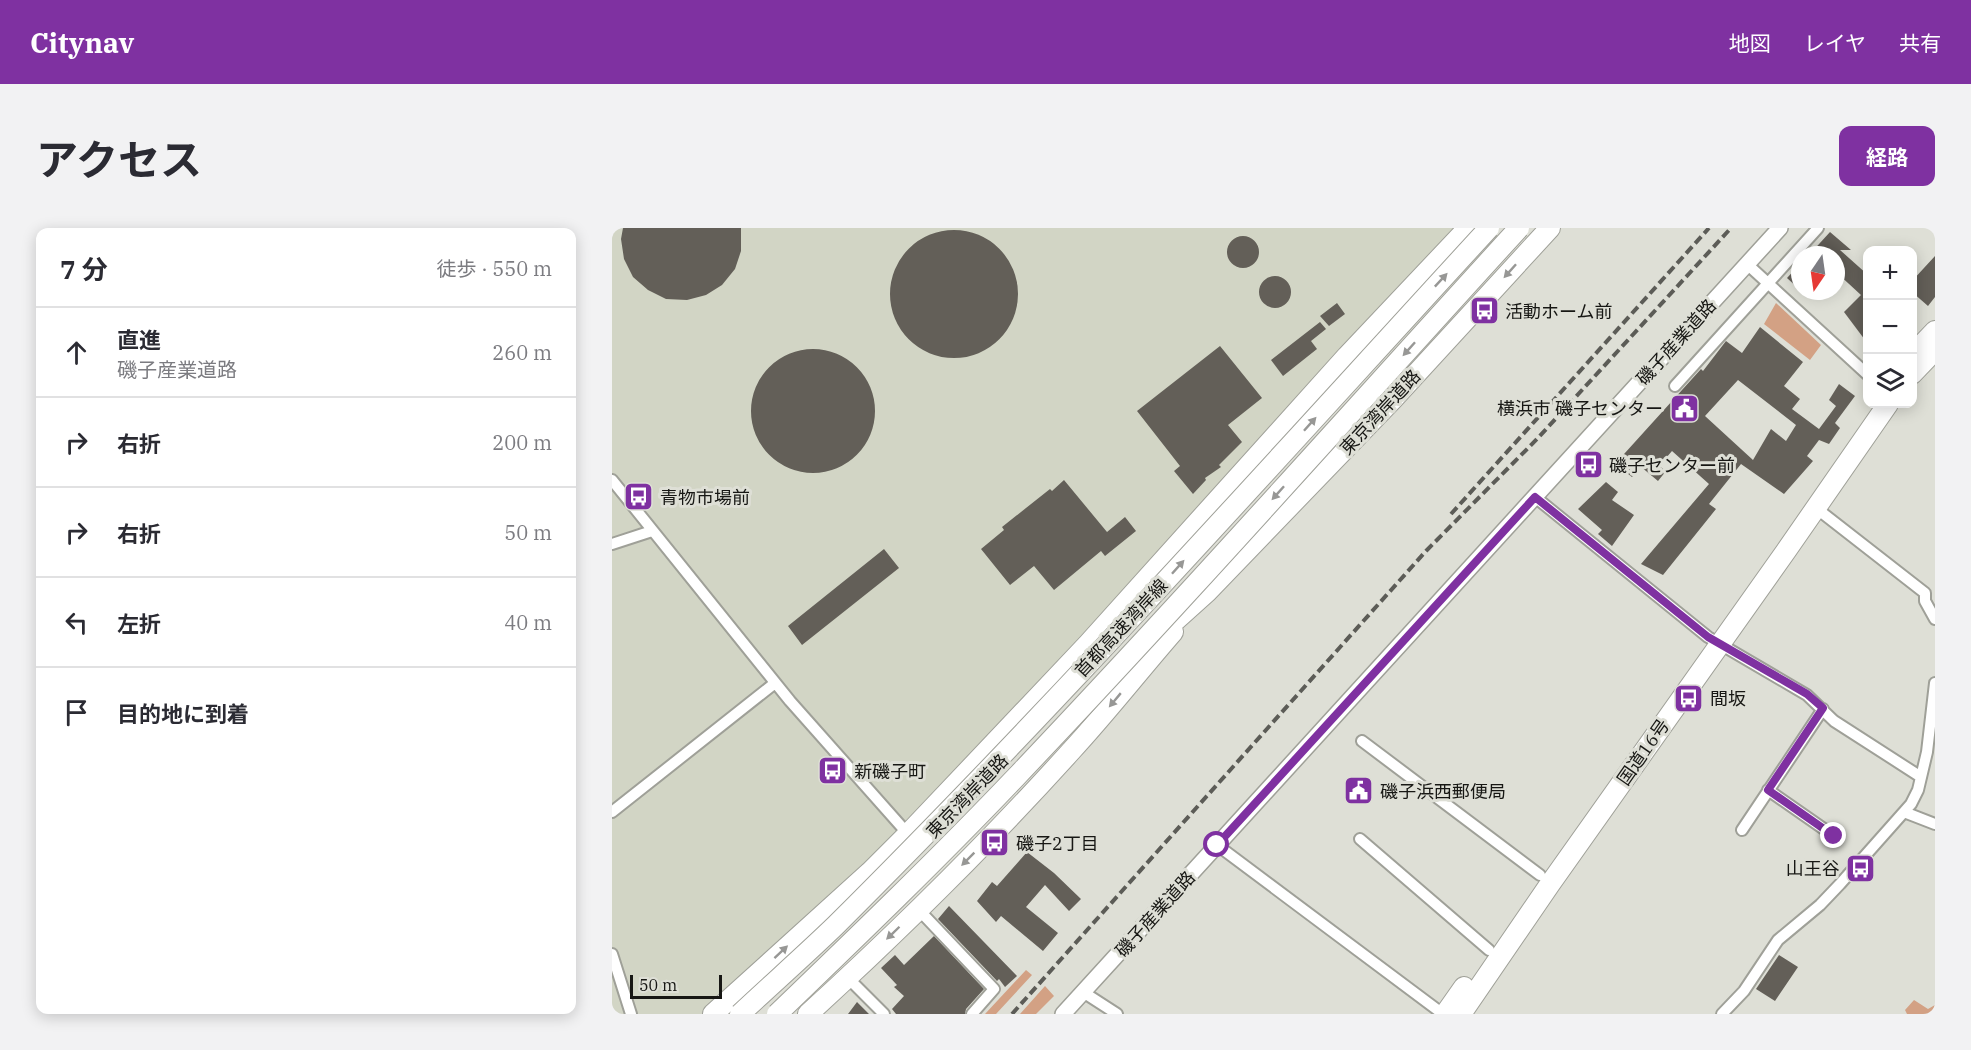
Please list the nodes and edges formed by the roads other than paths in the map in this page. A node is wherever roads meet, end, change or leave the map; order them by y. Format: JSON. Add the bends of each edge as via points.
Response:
{"nodes":[{"id":1,"x":1468,"y":228,"type":"edge"},
{"id":2,"x":1489,"y":228,"type":"edge"},
{"id":3,"x":1519,"y":228,"type":"edge"},
{"id":4,"x":1550,"y":228,"type":"edge"},
{"id":5,"x":1780,"y":228,"type":"edge"},
{"id":6,"x":1818,"y":228,"type":"edge"},
{"id":7,"x":1747,"y":264,"type":"junction"},
{"id":8,"x":1768,"y":284,"type":"junction"},
{"id":9,"x":1935,"y":331,"type":"edge"},
{"id":10,"x":1935,"y":350,"type":"edge"},
{"id":11,"x":1914,"y":354,"type":"edge"},
{"id":12,"x":1917,"y":369,"type":"edge"},
{"id":13,"x":1863,"y":370,"type":"edge"},
{"id":14,"x":1675,"y":386,"type":"dead end"},
{"id":15,"x":1868,"y":408,"type":"edge"},
{"id":16,"x":1885,"y":408,"type":"edge"},
{"id":17,"x":612,"y":480,"type":"edge"},
{"id":18,"x":1535,"y":497,"type":"junction"},
{"id":19,"x":1816,"y":508,"type":"junction"},
{"id":20,"x":652,"y":531,"type":"junction"},
{"id":21,"x":612,"y":544,"type":"edge"},
{"id":22,"x":1164,"y":559,"type":"junction"},
{"id":23,"x":1207,"y":592,"type":"junction"},
{"id":24,"x":1935,"y":619,"type":"edge"},
{"id":25,"x":1714,"y":640,"type":"junction"},
{"id":26,"x":775,"y":683,"type":"junction"},
{"id":27,"x":1935,"y":683,"type":"edge"},
{"id":28,"x":1933,"y":706,"type":"edge"},
{"id":29,"x":1823,"y":708,"type":"junction"},
{"id":30,"x":1362,"y":741,"type":"dead end"},
{"id":31,"x":1921,"y":777,"type":"junction"},
{"id":32,"x":1768,"y":790,"type":"junction"},
{"id":33,"x":612,"y":812,"type":"edge"},
{"id":34,"x":1904,"y":812,"type":"junction"},
{"id":35,"x":1935,"y":824,"type":"edge"},
{"id":36,"x":1742,"y":830,"type":"dead end"},
{"id":37,"x":908,"y":834,"type":"junction"},
{"id":38,"x":1834,"y":836,"type":"dead end"},
{"id":39,"x":1360,"y":838,"type":"dead end"},
{"id":40,"x":1217,"y":845,"type":"junction"},
{"id":41,"x":1540,"y":875,"type":"junction"},
{"id":42,"x":918,"y":909,"type":"junction"},
{"id":43,"x":1489,"y":950,"type":"junction"},
{"id":44,"x":612,"y":954,"type":"edge"},
{"id":45,"x":848,"y":978,"type":"junction"},
{"id":46,"x":738,"y":992,"type":"junction"},
{"id":47,"x":1083,"y":993,"type":"junction"},
{"id":48,"x":632,"y":1014,"type":"edge"},
{"id":49,"x":713,"y":1014,"type":"edge"},
{"id":50,"x":726,"y":1014,"type":"edge"},
{"id":51,"x":740,"y":1014,"type":"edge"},
{"id":52,"x":748,"y":1014,"type":"edge"},
{"id":53,"x":771,"y":1014,"type":"edge"},
{"id":54,"x":777,"y":1014,"type":"edge"},
{"id":55,"x":808,"y":1014,"type":"edge"},
{"id":56,"x":884,"y":1014,"type":"edge"},
{"id":57,"x":972,"y":1014,"type":"edge"},
{"id":58,"x":1063,"y":1014,"type":"edge"},
{"id":59,"x":1117,"y":1014,"type":"edge"},
{"id":60,"x":1444,"y":1014,"type":"edge"},
{"id":61,"x":1461,"y":1014,"type":"edge"},
{"id":62,"x":1722,"y":1014,"type":"edge"}],
"edges":[{"from":1,"to":22,"type":"highway","name":"東京湾岸道路"},
{"from":51,"to":2,"type":"highway","name":"首都高速湾岸線","one_way":true,"bridge":true,"via":[[835,926],[991,766]]},
{"from":3,"to":54,"type":"highway","name":"首都高速湾岸線","one_way":true,"bridge":true,"via":[[1016,777]]},
{"from":4,"to":23,"type":"highway","name":"東京湾岸道路","one_way":true,"via":[[1394,398]]},
{"from":5,"to":7,"type":"street","name":"磯子産業道路"},
{"from":6,"to":8,"type":"street"},
{"from":7,"to":8,"type":"street"},
{"from":7,"to":18,"type":"street","name":"磯子産業道路"},
{"from":8,"to":13,"type":"street"},
{"from":8,"to":14,"type":"street"},
{"from":9,"to":11,"type":"highway"},
{"from":10,"to":12,"type":"highway"},
{"from":15,"to":25,"type":"highway","name":"国道16号"},
{"from":16,"to":19,"type":"highway","name":"国道16号"},
{"from":17,"to":20,"type":"street"},
{"from":18,"to":25,"type":"street"},
{"from":18,"to":40,"type":"street","name":"磯子産業道路"},
{"from":19,"to":24,"type":"street","via":[[1925,593]]},
{"from":19,"to":25,"type":"highway","name":"国道16号"},
{"from":20,"to":21,"type":"street"},
{"from":20,"to":26,"type":"street"},
{"from":22,"to":37,"type":"highway","name":"東京湾岸道路"},
{"from":22,"to":52,"type":"highway","name":"東京湾岸道路","bridge":true,"via":[[1020,742],[874,893]]},
{"from":23,"to":42,"type":"highway","name":"東京湾岸道路","one_way":true,"via":[[1074,749]]},
{"from":23,"to":53,"type":"highway","name":"東京湾岸道路","bridge":true,"via":[[1039,748]]},
{"from":25,"to":29,"type":"street","via":[[1807,694]]},
{"from":25,"to":41,"type":"highway","name":"国道16号"},
{"from":25,"to":61,"type":"highway","name":"国道16号"},
{"from":26,"to":33,"type":"street"},
{"from":26,"to":37,"type":"street"},
{"from":27,"to":28,"type":"street"},
{"from":28,"to":31,"type":"street"},
{"from":29,"to":31,"type":"street","via":[[1834,721]]},
{"from":29,"to":32,"type":"street"},
{"from":30,"to":41,"type":"street"},
{"from":31,"to":34,"type":"street"},
{"from":32,"to":36,"type":"street"},
{"from":32,"to":38,"type":"street"},
{"from":34,"to":35,"type":"street"},
{"from":34,"to":62,"type":"street","via":[[1820,905],[1778,939],[1744,991]]},
{"from":46,"to":37,"type":"highway","name":"東京湾岸道路","one_way":true},
{"from":39,"to":43,"type":"street"},
{"from":40,"to":47,"type":"street","name":"磯子産業道路"},
{"from":40,"to":60,"type":"street"},
{"from":41,"to":43,"type":"highway","name":"国道16号"},
{"from":42,"to":45,"type":"highway","name":"東京湾岸道路","one_way":true},
{"from":42,"to":57,"type":"street","via":[[994,989]]},
{"from":43,"to":60,"type":"highway","name":"国道16号"},
{"from":44,"to":48,"type":"street"},
{"from":45,"to":55,"type":"highway","name":"東京湾岸道路"},
{"from":45,"to":56,"type":"street"},
{"from":46,"to":49,"type":"highway","name":"東京湾岸道路"},
{"from":46,"to":50,"type":"highway","name":"東京湾岸道路"},
{"from":47,"to":58,"type":"street","name":"磯子産業道路"},
{"from":47,"to":59,"type":"street"}]}
